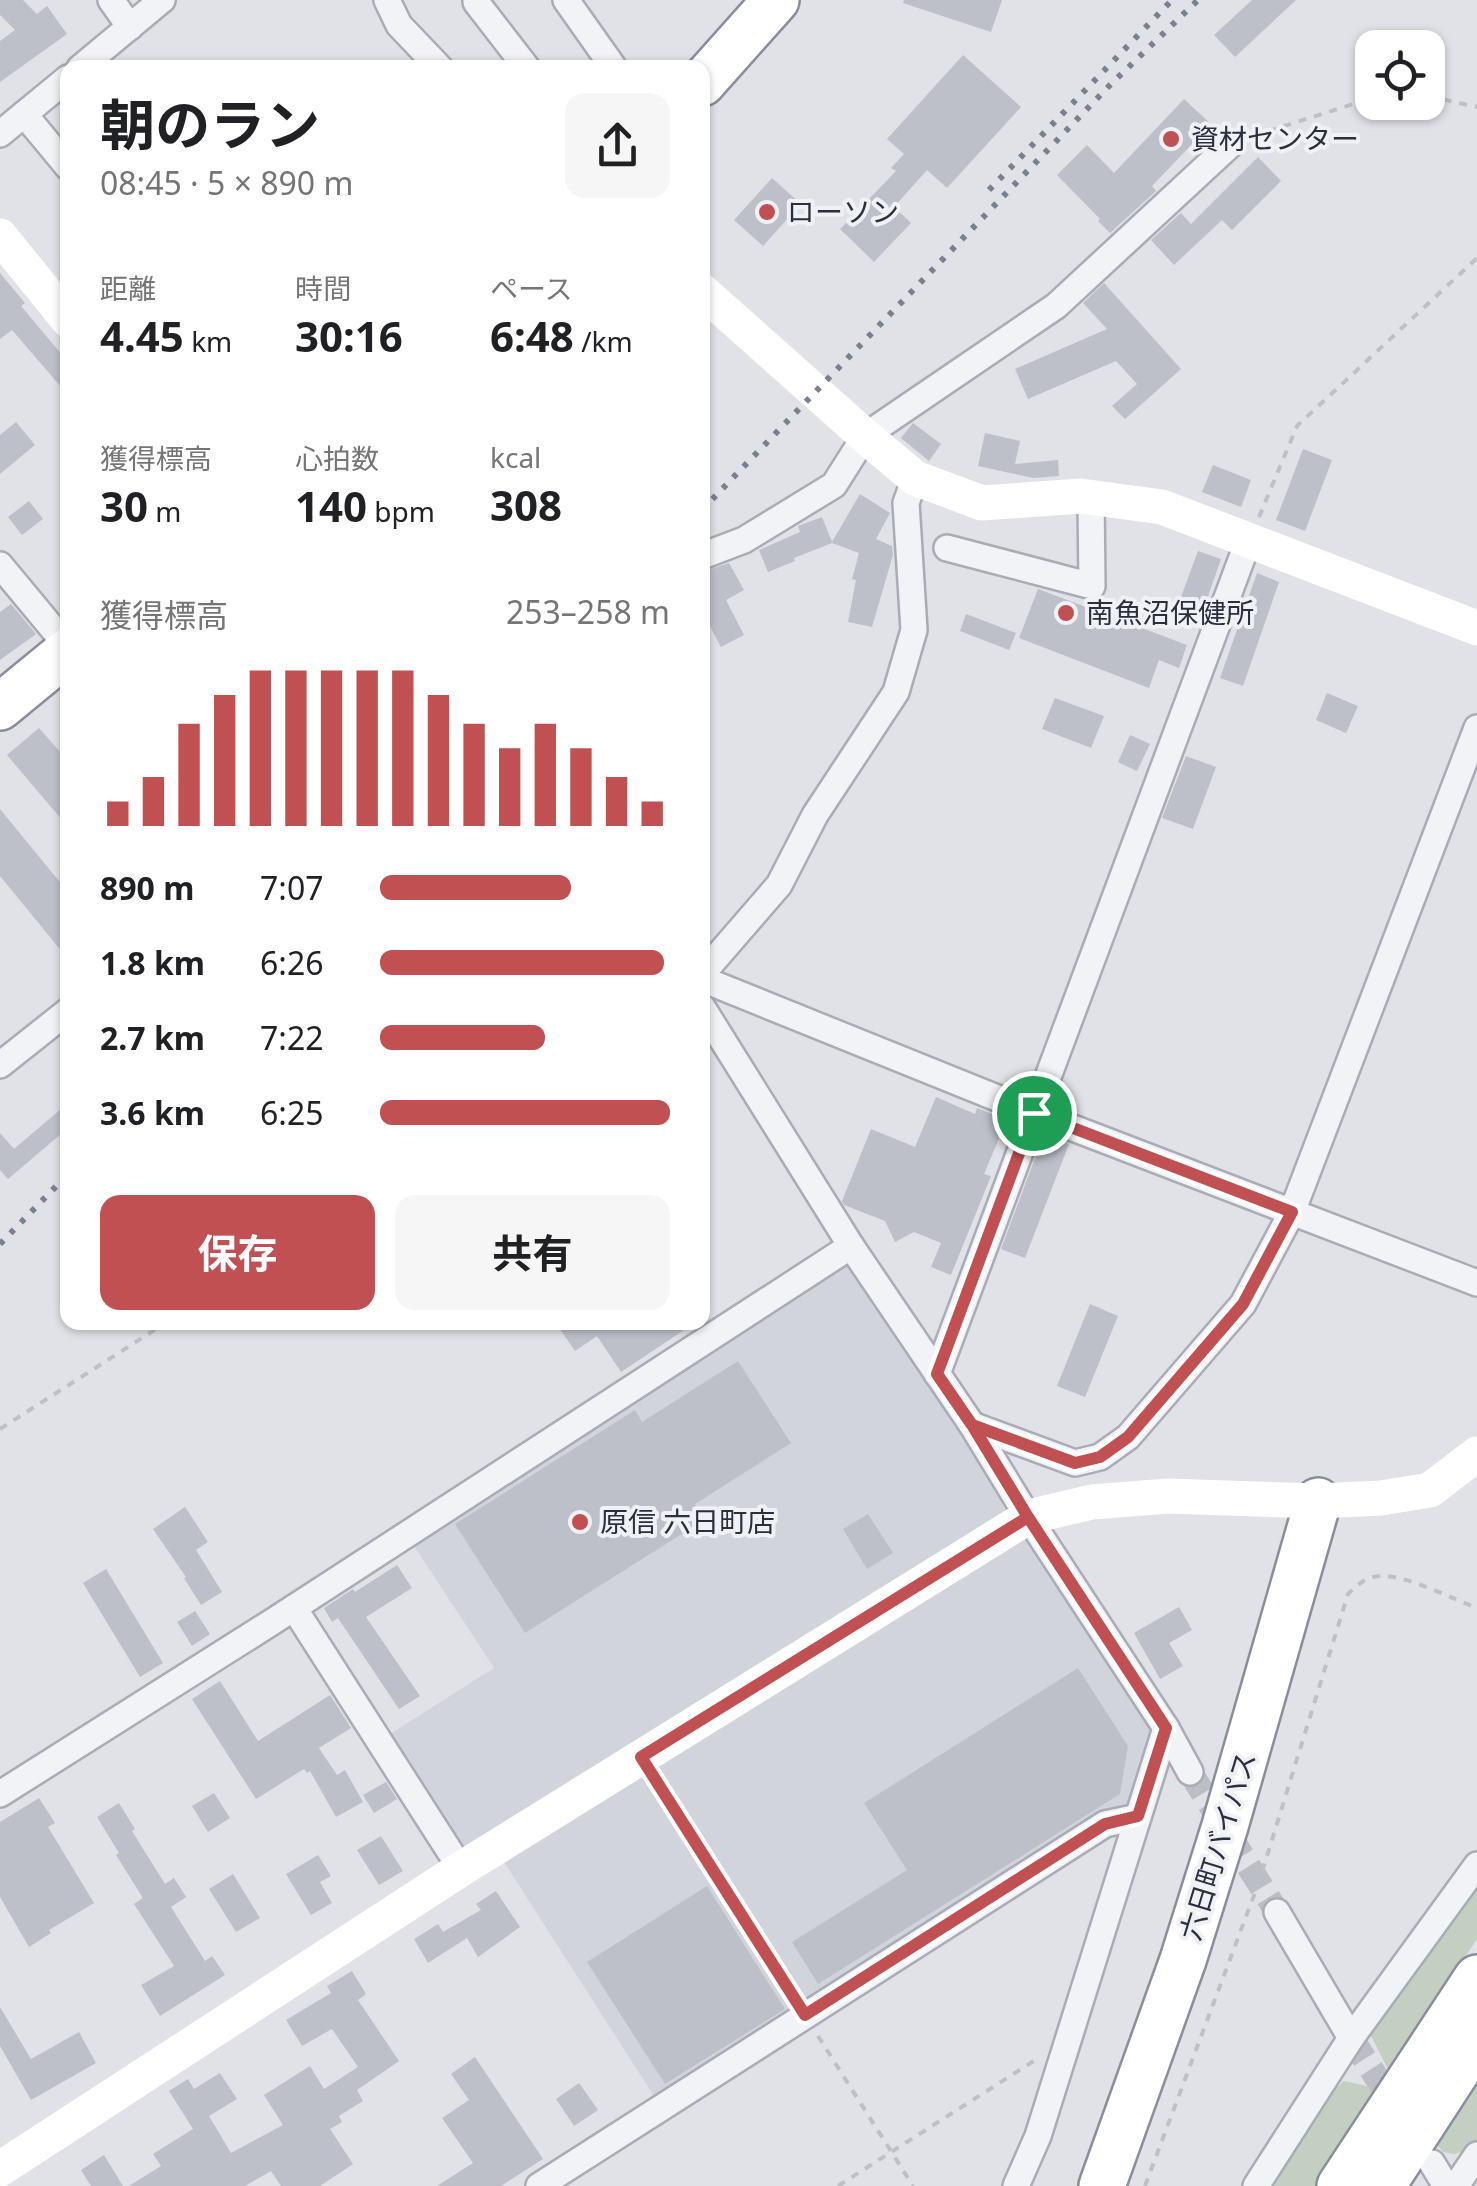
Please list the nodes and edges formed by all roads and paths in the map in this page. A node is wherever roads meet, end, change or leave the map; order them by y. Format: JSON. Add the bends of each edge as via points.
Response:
{"nodes":[{"id":1,"x":111,"y":0,"type":"edge"},
{"id":2,"x":162,"y":0,"type":"edge"},
{"id":3,"x":387,"y":0,"type":"edge"},
{"id":4,"x":478,"y":0,"type":"edge"},
{"id":5,"x":566,"y":0,"type":"edge"},
{"id":6,"x":776,"y":0,"type":"edge"},
{"id":7,"x":130,"y":27,"type":"junction"},
{"id":8,"x":90,"y":60,"type":"edge"},
{"id":9,"x":432,"y":60,"type":"edge"},
{"id":10,"x":520,"y":60,"type":"edge"},
{"id":11,"x":608,"y":60,"type":"edge"},
{"id":12,"x":710,"y":74,"type":"edge"},
{"id":13,"x":60,"y":85,"type":"edge"},
{"id":14,"x":1445,"y":99,"type":"edge"},
{"id":15,"x":1355,"y":103,"type":"edge"},
{"id":16,"x":1477,"y":106,"type":"edge"},
{"id":17,"x":24,"y":114,"type":"junction"},
{"id":18,"x":0,"y":134,"type":"edge"},
{"id":19,"x":1232,"y":142,"type":"joint"},
{"id":20,"x":60,"y":157,"type":"edge"},
{"id":21,"x":0,"y":236,"type":"edge"},
{"id":22,"x":1477,"y":258,"type":"edge"},
{"id":23,"x":710,"y":297,"type":"edge"},
{"id":24,"x":60,"y":310,"type":"edge"},
{"id":25,"x":864,"y":436,"type":"junction"},
{"id":26,"x":914,"y":478,"type":"junction"},
{"id":27,"x":1091,"y":498,"type":"junction"},
{"id":28,"x":1249,"y":539,"type":"junction"},
{"id":29,"x":947,"y":548,"type":"dead end"},
{"id":30,"x":710,"y":553,"type":"edge"},
{"id":31,"x":0,"y":564,"type":"edge"},
{"id":32,"x":1477,"y":628,"type":"edge"},
{"id":33,"x":60,"y":639,"type":"edge"},
{"id":34,"x":60,"y":656,"type":"edge"},
{"id":35,"x":0,"y":707,"type":"edge"},
{"id":36,"x":1477,"y":728,"type":"edge"},
{"id":37,"x":710,"y":967,"type":"edge"},
{"id":38,"x":710,"y":980,"type":"edge"},
{"id":39,"x":60,"y":1016,"type":"edge"},
{"id":40,"x":710,"y":1019,"type":"edge"},
{"id":41,"x":4,"y":1055,"type":"edge"},
{"id":42,"x":1034,"y":1113,"type":"junction"},
{"id":43,"x":1292,"y":1212,"type":"junction"},
{"id":44,"x":851,"y":1246,"type":"junction"},
{"id":45,"x":1477,"y":1283,"type":"edge"},
{"id":46,"x":155,"y":1330,"type":"edge"},
{"id":47,"x":937,"y":1374,"type":"junction"},
{"id":48,"x":972,"y":1425,"type":"junction"},
{"id":49,"x":0,"y":1429,"type":"edge"},
{"id":50,"x":1477,"y":1454,"type":"edge"},
{"id":51,"x":1318,"y":1501,"type":"junction"},
{"id":52,"x":1028,"y":1517,"type":"junction"},
{"id":53,"x":294,"y":1608,"type":"junction"},
{"id":54,"x":1477,"y":1608,"type":"edge"},
{"id":55,"x":1166,"y":1728,"type":"junction"},
{"id":56,"x":641,"y":1757,"type":"junction"},
{"id":57,"x":1190,"y":1772,"type":"tunnel mouth"},
{"id":58,"x":0,"y":1794,"type":"edge"},
{"id":59,"x":1138,"y":1816,"type":"junction"},
{"id":60,"x":1477,"y":1865,"type":"edge"},
{"id":61,"x":461,"y":1869,"type":"junction"},
{"id":62,"x":1277,"y":1912,"type":"tunnel mouth"},
{"id":63,"x":1477,"y":1978,"type":"edge"},
{"id":64,"x":805,"y":2015,"type":"junction"},
{"id":65,"x":1351,"y":2038,"type":"junction"},
{"id":66,"x":1477,"y":2040,"type":"edge"},
{"id":67,"x":1062,"y":2058,"type":"junction"},
{"id":68,"x":891,"y":2152,"type":"junction"},
{"id":69,"x":1477,"y":2155,"type":"edge"},
{"id":70,"x":1432,"y":2163,"type":"dead end"},
{"id":71,"x":0,"y":2168,"type":"edge"},
{"id":72,"x":538,"y":2186,"type":"edge"},
{"id":73,"x":838,"y":2186,"type":"edge"},
{"id":74,"x":913,"y":2186,"type":"edge"},
{"id":75,"x":1016,"y":2186,"type":"edge"},
{"id":76,"x":1102,"y":2186,"type":"edge"},
{"id":77,"x":1146,"y":2186,"type":"edge"},
{"id":78,"x":1256,"y":2186,"type":"edge"},
{"id":79,"x":1340,"y":2186,"type":"edge"},
{"id":80,"x":1382,"y":2186,"type":"edge"},
{"id":81,"x":1446,"y":2186,"type":"edge"},
{"id":82,"x":1456,"y":2186,"type":"edge"}],
"edges":[{"from":1,"to":7,"type":"street"},
{"from":2,"to":7,"type":"street"},
{"from":3,"to":9,"type":"street","via":[[399,25]]},
{"from":4,"to":10,"type":"street"},
{"from":5,"to":11,"type":"street"},
{"from":6,"to":12,"type":"highway"},
{"from":7,"to":8,"type":"street"},
{"from":13,"to":17,"type":"street"},
{"from":14,"to":16,"type":"path"},
{"from":15,"to":19,"type":"path"},
{"from":17,"to":18,"type":"street"},
{"from":17,"to":20,"type":"street"},
{"from":19,"to":25,"type":"street","via":[[1056,306]]},
{"from":21,"to":24,"type":"street"},
{"from":22,"to":28,"type":"path","via":[[1297,426]]},
{"from":23,"to":25,"type":"street"},
{"from":25,"to":26,"type":"street"},
{"from":25,"to":30,"type":"street","via":[[834,485]]},
{"from":26,"to":27,"type":"street","via":[[982,502]]},
{"from":26,"to":37,"type":"street","via":[[906,503],[914,630],[896,692],[815,815],[779,885]]},
{"from":27,"to":28,"type":"street","via":[[1162,507]]},
{"from":27,"to":29,"type":"street","via":[[1092,586]]},
{"from":28,"to":32,"type":"street"},
{"from":28,"to":42,"type":"street"},
{"from":31,"to":33,"type":"street"},
{"from":34,"to":35,"type":"highway"},
{"from":36,"to":43,"type":"street"},
{"from":38,"to":42,"type":"street"},
{"from":39,"to":41,"type":"street"},
{"from":40,"to":44,"type":"street"},
{"from":42,"to":43,"type":"street"},
{"from":42,"to":47,"type":"street"},
{"from":43,"to":45,"type":"street"},
{"from":43,"to":48,"type":"street","via":[[1243,1304],[1128,1437],[1100,1457],[1075,1463]]},
{"from":44,"to":47,"type":"street"},
{"from":44,"to":53,"type":"street"},
{"from":46,"to":49,"type":"path"},
{"from":47,"to":48,"type":"street"},
{"from":48,"to":52,"type":"street"},
{"from":50,"to":51,"type":"street","via":[[1430,1490]]},
{"from":51,"to":52,"type":"street","via":[[1168,1496],[1092,1502]]},
{"from":51,"to":76,"type":"highway","name":"六日町バイパス","via":[[1184,1960]]},
{"from":52,"to":55,"type":"street"},
{"from":52,"to":56,"type":"street"},
{"from":53,"to":58,"type":"street"},
{"from":53,"to":61,"type":"street"},
{"from":54,"to":77,"type":"path","via":[[1382,1575],[1348,1594],[1259,1882]]},
{"from":55,"to":57,"type":"street"},
{"from":55,"to":59,"type":"street"},
{"from":56,"to":61,"type":"street"},
{"from":56,"to":64,"type":"lane"},
{"from":59,"to":64,"type":"street","via":[[1105,1824]]},
{"from":59,"to":67,"type":"street"},
{"from":60,"to":65,"type":"street"},
{"from":61,"to":71,"type":"street"},
{"from":62,"to":65,"type":"street"},
{"from":63,"to":79,"type":"highway"},
{"from":64,"to":68,"type":"path"},
{"from":64,"to":72,"type":"street"},
{"from":65,"to":78,"type":"street"},
{"from":66,"to":80,"type":"highway"},
{"from":67,"to":68,"type":"path","via":[[1041,2056]]},
{"from":67,"to":75,"type":"street"},
{"from":68,"to":73,"type":"path"},
{"from":68,"to":74,"type":"path"},
{"from":69,"to":82,"type":"street"},
{"from":70,"to":81,"type":"street"}]}
